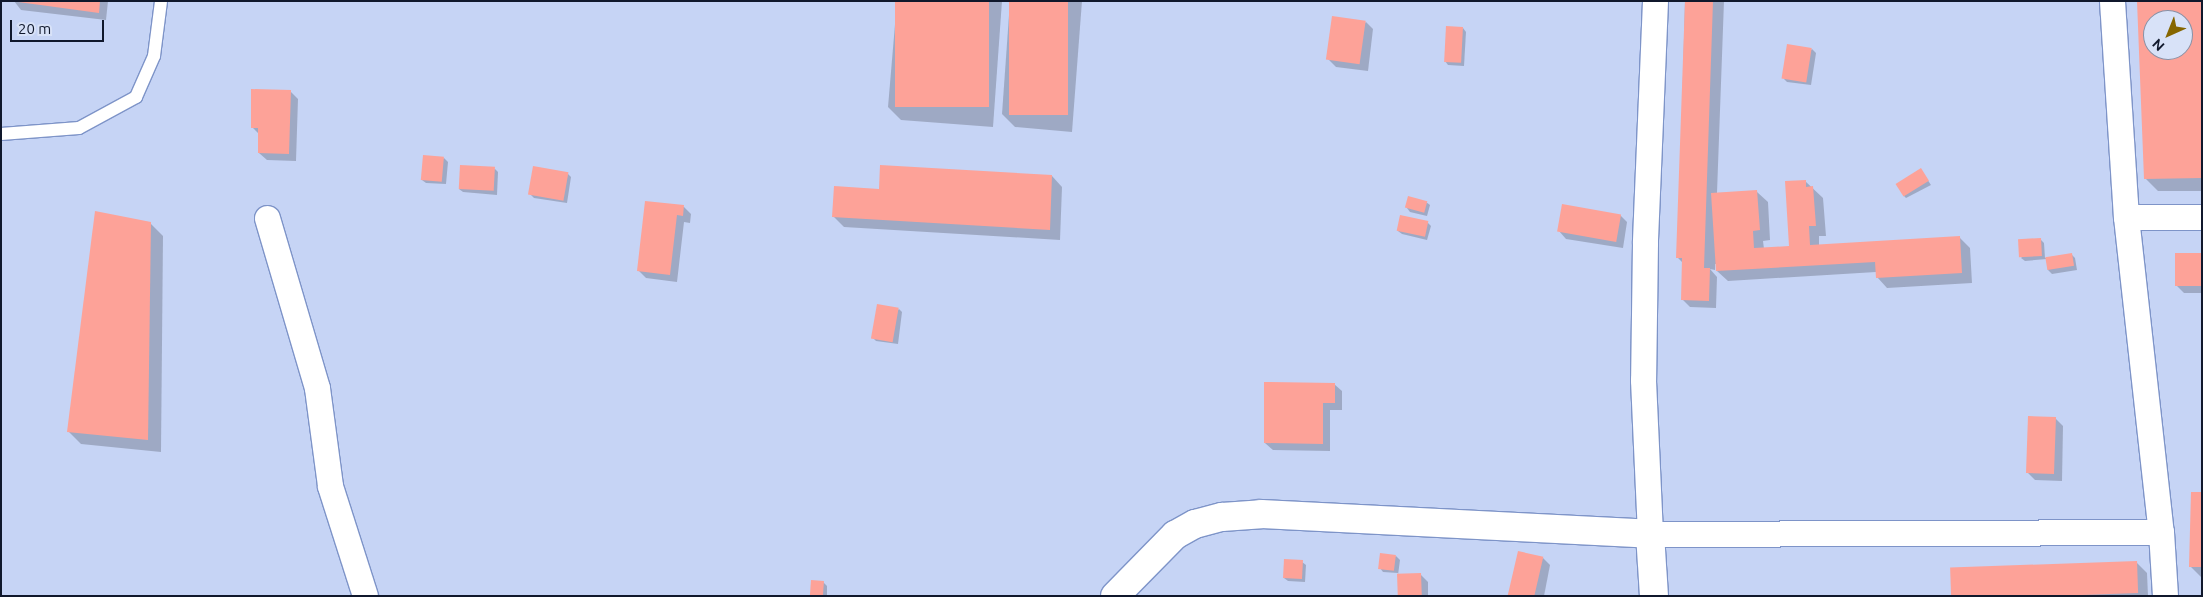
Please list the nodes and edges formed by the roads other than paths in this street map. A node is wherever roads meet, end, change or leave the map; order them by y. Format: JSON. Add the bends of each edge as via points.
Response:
{"nodes":[{"id":1,"x":161,"y":1,"type":"edge"},
{"id":2,"x":1655,"y":1,"type":"edge"},
{"id":3,"x":2112,"y":1,"type":"edge"},
{"id":4,"x":1,"y":134,"type":"edge"},
{"id":5,"x":2126,"y":217,"type":"junction"},
{"id":6,"x":2202,"y":217,"type":"edge"},
{"id":7,"x":268,"y":218,"type":"dead end"},
{"id":8,"x":2161,"y":532,"type":"junction"},
{"id":9,"x":1650,"y":534,"type":"junction"},
{"id":10,"x":365,"y":596,"type":"edge"},
{"id":11,"x":1115,"y":596,"type":"edge"},
{"id":12,"x":1654,"y":596,"type":"edge"},
{"id":13,"x":2165,"y":596,"type":"edge"}],
"edges":[{"from":1,"to":4,"type":"lane","via":[[154,56],[136,97],[79,128]]},
{"from":2,"to":9,"type":"street","via":[[1643,380]]},
{"from":3,"to":5,"type":"street"},
{"from":5,"to":6,"type":"street"},
{"from":5,"to":8,"type":"street"},
{"from":7,"to":10,"type":"street","via":[[317,388],[330,486]]},
{"from":8,"to":9,"type":"street"},
{"from":8,"to":13,"type":"street"},
{"from":9,"to":11,"type":"street","via":[[1261,514],[1222,517],[1195,524],[1175,535]]},
{"from":9,"to":12,"type":"street"}]}
